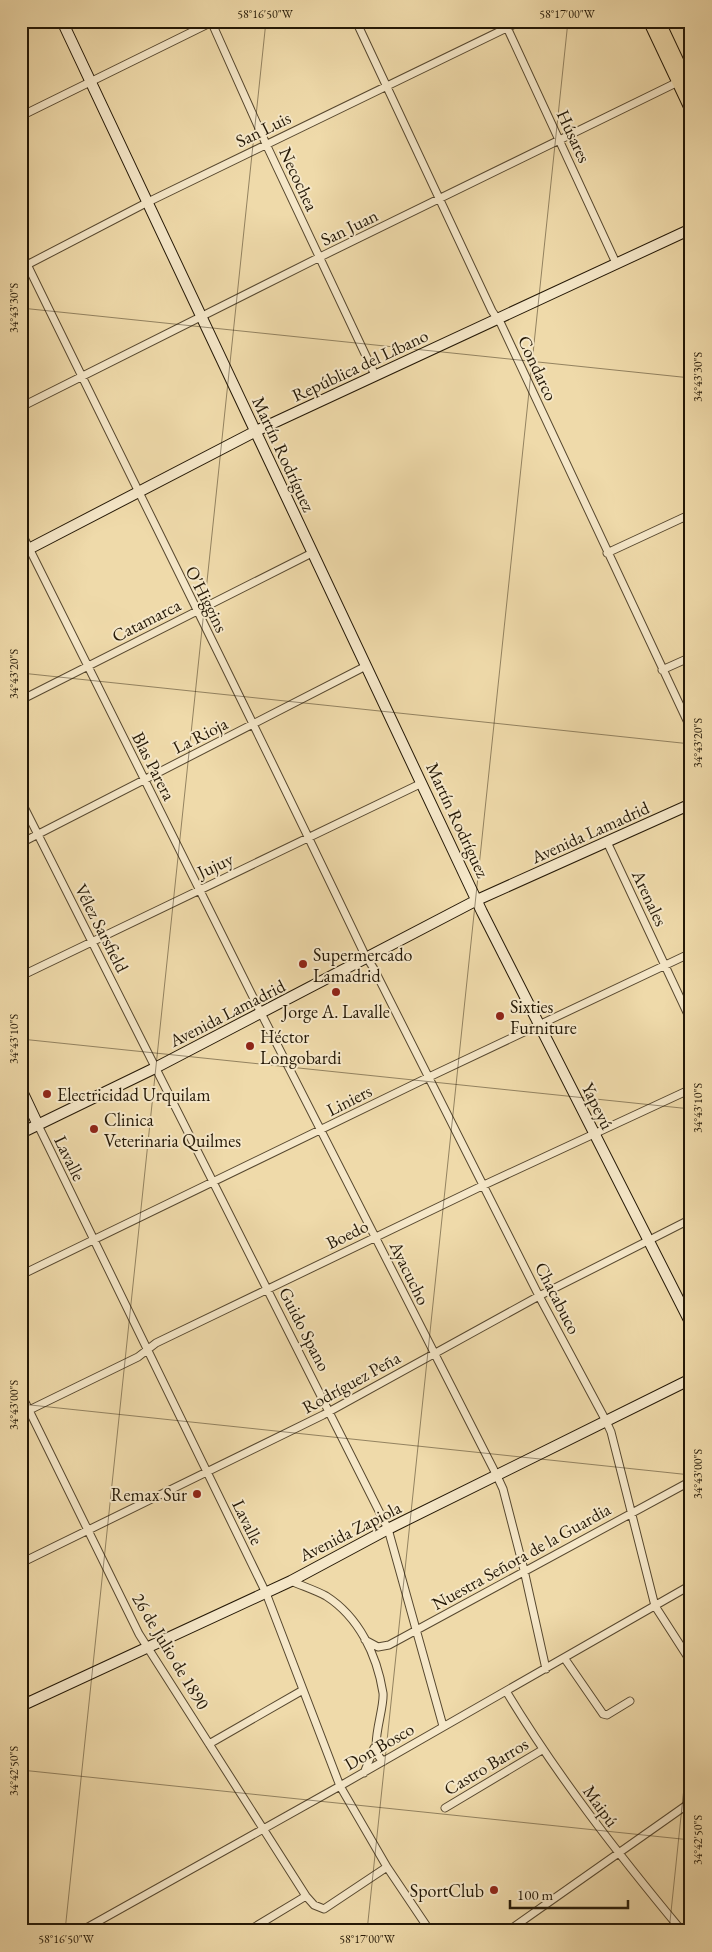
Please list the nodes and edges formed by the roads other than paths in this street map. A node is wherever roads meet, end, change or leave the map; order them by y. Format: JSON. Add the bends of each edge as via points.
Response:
{"nodes":[{"id":1,"x":62,"y":21,"type":"edge"},
{"id":2,"x":356,"y":21,"type":"edge"},
{"id":3,"x":521,"y":21,"type":"edge"},
{"id":4,"x":649,"y":21,"type":"edge"},
{"id":5,"x":659,"y":21,"type":"edge"},
{"id":6,"x":212,"y":22,"type":"edge"},
{"id":7,"x":505,"y":25,"type":"edge"},
{"id":8,"x":685,"y":79,"type":"edge"},
{"id":9,"x":90,"y":82,"type":"junction"},
{"id":10,"x":385,"y":86,"type":"junction"},
{"id":11,"x":691,"y":89,"type":"edge"},
{"id":12,"x":691,"y":110,"type":"edge"},
{"id":13,"x":21,"y":116,"type":"edge"},
{"id":14,"x":560,"y":140,"type":"junction"},
{"id":15,"x":266,"y":144,"type":"junction"},
{"id":16,"x":440,"y":199,"type":"junction"},
{"id":17,"x":148,"y":202,"type":"junction"},
{"id":18,"x":691,"y":229,"type":"edge"},
{"id":19,"x":21,"y":252,"type":"edge"},
{"id":20,"x":320,"y":257,"type":"junction"},
{"id":21,"x":616,"y":263,"type":"junction"},
{"id":22,"x":24,"y":266,"type":"edge"},
{"id":23,"x":202,"y":316,"type":"junction"},
{"id":24,"x":498,"y":319,"type":"junction"},
{"id":25,"x":375,"y":375,"type":"junction"},
{"id":26,"x":81,"y":376,"type":"junction"},
{"id":27,"x":21,"y":407,"type":"edge"},
{"id":28,"x":256,"y":431,"type":"junction"},
{"id":29,"x":138,"y":492,"type":"junction"},
{"id":30,"x":691,"y":514,"type":"edge"},
{"id":31,"x":21,"y":532,"type":"edge"},
{"id":32,"x":25,"y":551,"type":"edge"},
{"id":33,"x":312,"y":553,"type":"junction"},
{"id":34,"x":607,"y":553,"type":"junction"},
{"id":35,"x":197,"y":611,"type":"junction"},
{"id":36,"x":691,"y":657,"type":"edge"},
{"id":37,"x":88,"y":666,"type":"junction"},
{"id":38,"x":366,"y":666,"type":"junction"},
{"id":39,"x":662,"y":670,"type":"junction"},
{"id":40,"x":21,"y":700,"type":"edge"},
{"id":41,"x":254,"y":724,"type":"junction"},
{"id":42,"x":691,"y":730,"type":"edge"},
{"id":43,"x":144,"y":780,"type":"junction"},
{"id":44,"x":422,"y":783,"type":"junction"},
{"id":45,"x":21,"y":801,"type":"edge"},
{"id":46,"x":691,"y":804,"type":"edge"},
{"id":47,"x":38,"y":835,"type":"junction"},
{"id":48,"x":309,"y":838,"type":"junction"},
{"id":49,"x":607,"y":842,"type":"junction"},
{"id":50,"x":21,"y":843,"type":"edge"},
{"id":51,"x":199,"y":889,"type":"junction"},
{"id":52,"x":477,"y":900,"type":"junction"},
{"id":53,"x":92,"y":942,"type":"junction"},
{"id":54,"x":691,"y":953,"type":"edge"},
{"id":55,"x":367,"y":959,"type":"junction"},
{"id":56,"x":665,"y":965,"type":"junction"},
{"id":57,"x":21,"y":976,"type":"edge"},
{"id":58,"x":261,"y":1014,"type":"junction"},
{"id":59,"x":691,"y":1021,"type":"edge"},
{"id":60,"x":540,"y":1024,"type":"junction"},
{"id":61,"x":155,"y":1068,"type":"junction"},
{"id":62,"x":429,"y":1076,"type":"junction"},
{"id":63,"x":21,"y":1089,"type":"edge"},
{"id":64,"x":691,"y":1089,"type":"edge"},
{"id":65,"x":38,"y":1125,"type":"junction"},
{"id":66,"x":322,"y":1130,"type":"junction"},
{"id":67,"x":21,"y":1132,"type":"edge"},
{"id":68,"x":594,"y":1134,"type":"junction"},
{"id":69,"x":214,"y":1182,"type":"junction"},
{"id":70,"x":484,"y":1185,"type":"junction"},
{"id":71,"x":691,"y":1219,"type":"edge"},
{"id":72,"x":376,"y":1237,"type":"junction"},
{"id":73,"x":647,"y":1239,"type":"junction"},
{"id":74,"x":94,"y":1241,"type":"junction"},
{"id":75,"x":21,"y":1275,"type":"edge"},
{"id":76,"x":268,"y":1289,"type":"junction"},
{"id":77,"x":539,"y":1296,"type":"junction"},
{"id":78,"x":691,"y":1324,"type":"edge"},
{"id":79,"x":147,"y":1350,"type":"junction"},
{"id":80,"x":433,"y":1354,"type":"junction"},
{"id":81,"x":691,"y":1379,"type":"edge"},
{"id":82,"x":21,"y":1394,"type":"edge"},
{"id":83,"x":29,"y":1410,"type":"junction"},
{"id":84,"x":329,"y":1411,"type":"junction"},
{"id":85,"x":21,"y":1414,"type":"edge"},
{"id":86,"x":606,"y":1421,"type":"junction"},
{"id":87,"x":494,"y":1471,"type":"junction"},
{"id":88,"x":206,"y":1473,"type":"junction"},
{"id":89,"x":691,"y":1481,"type":"edge"},
{"id":90,"x":631,"y":1512,"type":"junction"},
{"id":91,"x":388,"y":1529,"type":"junction"},
{"id":92,"x":89,"y":1530,"type":"junction"},
{"id":93,"x":21,"y":1563,"type":"edge"},
{"id":94,"x":524,"y":1570,"type":"junction"},
{"id":95,"x":291,"y":1580,"type":"junction"},
{"id":96,"x":691,"y":1585,"type":"edge"},
{"id":97,"x":266,"y":1593,"type":"junction"},
{"id":98,"x":655,"y":1606,"type":"junction"},
{"id":99,"x":417,"y":1630,"type":"junction"},
{"id":100,"x":365,"y":1640,"type":"junction"},
{"id":101,"x":148,"y":1648,"type":"junction"},
{"id":102,"x":565,"y":1659,"type":"junction"},
{"id":103,"x":691,"y":1662,"type":"edge"},
{"id":104,"x":546,"y":1669,"type":"junction"},
{"id":105,"x":21,"y":1690,"type":"edge"},
{"id":106,"x":303,"y":1690,"type":"junction"},
{"id":107,"x":506,"y":1691,"type":"junction"},
{"id":108,"x":630,"y":1701,"type":"dead end"},
{"id":109,"x":25,"y":1705,"type":"edge"},
{"id":110,"x":443,"y":1726,"type":"junction"},
{"id":111,"x":209,"y":1744,"type":"junction"},
{"id":112,"x":375,"y":1746,"type":"junction"},
{"id":113,"x":542,"y":1750,"type":"junction"},
{"id":114,"x":384,"y":1761,"type":"junction"},
{"id":115,"x":364,"y":1773,"type":"junction"},
{"id":116,"x":340,"y":1786,"type":"junction"},
{"id":117,"x":691,"y":1802,"type":"edge"},
{"id":118,"x":445,"y":1808,"type":"dead end"},
{"id":119,"x":265,"y":1829,"type":"junction"},
{"id":120,"x":617,"y":1854,"type":"junction"},
{"id":121,"x":387,"y":1867,"type":"junction"},
{"id":122,"x":306,"y":1896,"type":"junction"},
{"id":123,"x":691,"y":1924,"type":"edge"},
{"id":124,"x":81,"y":1931,"type":"edge"},
{"id":125,"x":248,"y":1931,"type":"edge"},
{"id":126,"x":430,"y":1931,"type":"edge"},
{"id":127,"x":508,"y":1931,"type":"edge"},
{"id":128,"x":682,"y":1931,"type":"edge"}],
"edges":[{"from":1,"to":9,"type":"street","name":"Martín Rodríguez"},
{"from":2,"to":10,"type":"street","name":"Condarco"},
{"from":3,"to":7,"type":"street","name":"San Luis"},
{"from":4,"to":8,"type":"main road"},
{"from":5,"to":8,"type":"main road"},
{"from":6,"to":9,"type":"street"},
{"from":6,"to":15,"type":"street","name":"Necochea"},
{"from":7,"to":10,"type":"street","name":"San Luis"},
{"from":7,"to":14,"type":"street","name":"Húsares"},
{"from":8,"to":11,"type":"main road"},
{"from":8,"to":12,"type":"main road"},
{"from":8,"to":14,"type":"street","name":"San Juan"},
{"from":9,"to":13,"type":"street"},
{"from":9,"to":17,"type":"street","name":"Martín Rodríguez"},
{"from":10,"to":15,"type":"street","name":"San Luis"},
{"from":10,"to":16,"type":"street","name":"Condarco"},
{"from":14,"to":16,"type":"street","name":"San Juan"},
{"from":14,"to":21,"type":"street","name":"Húsares"},
{"from":15,"to":17,"type":"street","name":"San Luis"},
{"from":15,"to":20,"type":"street","name":"Necochea"},
{"from":16,"to":20,"type":"street","name":"San Juan"},
{"from":16,"to":24,"type":"street","name":"Condarco"},
{"from":17,"to":22,"type":"street","name":"San Luis"},
{"from":17,"to":23,"type":"street","name":"Martín Rodríguez"},
{"from":18,"to":21,"type":"street","name":"República del Líbano"},
{"from":19,"to":22,"type":"street","name":"O'Higgins"},
{"from":20,"to":23,"type":"street","name":"San Juan"},
{"from":20,"to":25,"type":"street","name":"Necochea"},
{"from":21,"to":24,"type":"street","name":"República del Líbano"},
{"from":22,"to":26,"type":"street","name":"O'Higgins"},
{"from":23,"to":26,"type":"street","name":"San Juan"},
{"from":23,"to":28,"type":"street","name":"Martín Rodríguez"},
{"from":24,"to":25,"type":"street","name":"República del Líbano"},
{"from":24,"to":34,"type":"street","name":"Condarco"},
{"from":25,"to":28,"type":"street","name":"República del Líbano"},
{"from":26,"to":27,"type":"street","name":"San Juan"},
{"from":26,"to":29,"type":"street","name":"O'Higgins"},
{"from":28,"to":29,"type":"street","name":"República del Líbano"},
{"from":28,"to":33,"type":"street","name":"Martín Rodríguez"},
{"from":29,"to":32,"type":"street","name":"República del Líbano"},
{"from":29,"to":35,"type":"street","name":"O'Higgins"},
{"from":30,"to":34,"type":"street"},
{"from":31,"to":32,"type":"street","name":"Blas Parera"},
{"from":32,"to":37,"type":"street","name":"Blas Parera"},
{"from":33,"to":35,"type":"street","name":"Catamarca"},
{"from":33,"to":38,"type":"street","name":"Martín Rodríguez"},
{"from":34,"to":39,"type":"street","name":"Condarco"},
{"from":35,"to":37,"type":"street","name":"Catamarca"},
{"from":35,"to":41,"type":"street","name":"O'Higgins"},
{"from":36,"to":39,"type":"street"},
{"from":37,"to":40,"type":"street","name":"Catamarca"},
{"from":37,"to":43,"type":"street","name":"Blas Parera"},
{"from":38,"to":41,"type":"street","name":"La Rioja"},
{"from":38,"to":44,"type":"street","name":"Martín Rodríguez"},
{"from":39,"to":42,"type":"street","name":"Condarco"},
{"from":41,"to":43,"type":"street","name":"La Rioja"},
{"from":41,"to":48,"type":"street","name":"O'Higgins"},
{"from":43,"to":47,"type":"street","name":"La Rioja"},
{"from":43,"to":51,"type":"street","name":"Blas Parera"},
{"from":44,"to":48,"type":"street","name":"Jujuy"},
{"from":44,"to":52,"type":"street","name":"Martín Rodríguez"},
{"from":45,"to":47,"type":"street","name":"Vélez Sarsfield"},
{"from":46,"to":49,"type":"street","name":"Avenida Lamadrid"},
{"from":47,"to":50,"type":"street","name":"La Rioja"},
{"from":47,"to":53,"type":"street","name":"Vélez Sarsfield"},
{"from":48,"to":51,"type":"street","name":"Jujuy"},
{"from":48,"to":55,"type":"street","name":"O'Higgins"},
{"from":49,"to":52,"type":"street","name":"Avenida Lamadrid"},
{"from":49,"to":56,"type":"street","name":"Arenales"},
{"from":51,"to":53,"type":"street","name":"Jujuy"},
{"from":51,"to":58,"type":"street","name":"Blas Parera"},
{"from":52,"to":55,"type":"street","name":"Avenida Lamadrid"},
{"from":52,"to":60,"type":"street","name":"Yapeyú"},
{"from":53,"to":57,"type":"street","name":"Jujuy"},
{"from":53,"to":61,"type":"street","name":"Vélez Sarsfield"},
{"from":54,"to":56,"type":"street","name":"Liniers"},
{"from":55,"to":58,"type":"street","name":"Avenida Lamadrid"},
{"from":55,"to":62,"type":"street","name":"Chacabuco"},
{"from":56,"to":59,"type":"street","name":"Arenales"},
{"from":56,"to":60,"type":"street","name":"Liniers"},
{"from":58,"to":61,"type":"street","name":"Avenida Lamadrid"},
{"from":58,"to":66,"type":"street","name":"Ayacucho"},
{"from":60,"to":62,"type":"street","name":"Liniers"},
{"from":60,"to":68,"type":"street","name":"Yapeyú"},
{"from":61,"to":65,"type":"street","name":"Avenida Lamadrid"},
{"from":61,"to":69,"type":"street","name":"Guido Spano"},
{"from":62,"to":66,"type":"street","name":"Liniers"},
{"from":62,"to":70,"type":"street","name":"Chacabuco"},
{"from":63,"to":65,"type":"street"},
{"from":64,"to":68,"type":"street","name":"Boedo"},
{"from":65,"to":67,"type":"street","name":"Avenida Lamadrid"},
{"from":65,"to":74,"type":"street","name":"Lavalle"},
{"from":66,"to":69,"type":"street","name":"Liniers"},
{"from":66,"to":72,"type":"street","name":"Ayacucho"},
{"from":68,"to":70,"type":"street","name":"Boedo"},
{"from":68,"to":73,"type":"street","name":"Yapeyú"},
{"from":69,"to":74,"type":"street","name":"Liniers"},
{"from":69,"to":76,"type":"street","name":"Guido Spano"},
{"from":70,"to":72,"type":"street","name":"Boedo"},
{"from":70,"to":77,"type":"street","name":"Chacabuco"},
{"from":71,"to":73,"type":"street","name":"Rodríguez Peña"},
{"from":72,"to":76,"type":"street","name":"Boedo"},
{"from":72,"to":80,"type":"street","name":"Ayacucho"},
{"from":73,"to":77,"type":"street","name":"Rodríguez Peña"},
{"from":73,"to":78,"type":"street","name":"Yapeyú"},
{"from":74,"to":75,"type":"street","name":"Liniers"},
{"from":74,"to":79,"type":"street","name":"Lavalle"},
{"from":76,"to":79,"type":"street","name":"Boedo"},
{"from":76,"to":84,"type":"street","name":"Guido Spano"},
{"from":77,"to":80,"type":"street","name":"Rodríguez Peña"},
{"from":77,"to":86,"type":"street","name":"Chacabuco"},
{"from":79,"to":83,"type":"street","name":"Boedo","via":[[138,1358]]},
{"from":79,"to":88,"type":"street","name":"Lavalle"},
{"from":80,"to":84,"type":"street","name":"Rodríguez Peña"},
{"from":80,"to":87,"type":"street","name":"Ayacucho"},
{"from":81,"to":86,"type":"street","name":"Avenida Zapiola"},
{"from":82,"to":83,"type":"street","name":"26 de Julio de 1890"},
{"from":83,"to":85,"type":"street","name":"Boedo"},
{"from":83,"to":92,"type":"street","name":"26 de Julio de 1890"},
{"from":84,"to":88,"type":"street","name":"Rodríguez Peña"},
{"from":84,"to":91,"type":"street","name":"Guido Spano"},
{"from":86,"to":87,"type":"street","name":"Avenida Zapiola"},
{"from":86,"to":90,"type":"street","name":"Chacabuco"},
{"from":87,"to":91,"type":"street","name":"Avenida Zapiola"},
{"from":87,"to":94,"type":"street","via":[[503,1489]]},
{"from":88,"to":92,"type":"street","name":"Rodríguez Peña"},
{"from":88,"to":97,"type":"street","name":"Lavalle"},
{"from":89,"to":90,"type":"street","name":"Nuestra Señora de la Guardia"},
{"from":90,"to":94,"type":"street","name":"Nuestra Señora de la Guardia"},
{"from":90,"to":98,"type":"street","name":"Chacabuco"},
{"from":91,"to":95,"type":"street","name":"Avenida Zapiola"},
{"from":91,"to":99,"type":"street","name":"Guido Spano"},
{"from":92,"to":93,"type":"street","name":"Rodríguez Peña"},
{"from":92,"to":101,"type":"street","name":"26 de Julio de 1890"},
{"from":94,"to":99,"type":"street","name":"Nuestra Señora de la Guardia"},
{"from":94,"to":104,"type":"street"},
{"from":95,"to":97,"type":"street","name":"Avenida Zapiola"},
{"from":95,"to":100,"type":"street","via":[[335,1603],[356,1624]]},
{"from":96,"to":98,"type":"street","name":"Don Bosco"},
{"from":97,"to":101,"type":"street","name":"Avenida Zapiola"},
{"from":97,"to":106,"type":"street","name":"Lavalle"},
{"from":98,"to":102,"type":"street","name":"Don Bosco"},
{"from":98,"to":103,"type":"street","name":"Chacabuco"},
{"from":99,"to":100,"type":"street","name":"Nuestra Señora de la Guardia","via":[[385,1647]]},
{"from":99,"to":110,"type":"street","name":"Guido Spano"},
{"from":100,"to":112,"type":"street","via":[[376,1666],[383,1699]]},
{"from":101,"to":109,"type":"street","name":"Avenida Zapiola"},
{"from":101,"to":111,"type":"street","name":"26 de Julio de 1890"},
{"from":102,"to":104,"type":"street","name":"Don Bosco"},
{"from":102,"to":108,"type":"street","via":[[603,1714],[607,1715]]},
{"from":104,"to":107,"type":"street","name":"Don Bosco"},
{"from":105,"to":109,"type":"street"},
{"from":106,"to":111,"type":"street"},
{"from":106,"to":116,"type":"street","name":"Lavalle"},
{"from":107,"to":110,"type":"street","name":"Don Bosco"},
{"from":107,"to":113,"type":"street","name":"Maipú"},
{"from":110,"to":114,"type":"street","name":"Don Bosco"},
{"from":111,"to":119,"type":"street","name":"26 de Julio de 1890"},
{"from":112,"to":114,"type":"street","via":[[377,1755]]},
{"from":112,"to":115,"type":"street"},
{"from":113,"to":118,"type":"street","name":"Castro Barros"},
{"from":113,"to":120,"type":"street","name":"Maipú"},
{"from":114,"to":115,"type":"street","name":"Don Bosco"},
{"from":115,"to":116,"type":"street","name":"Don Bosco"},
{"from":116,"to":119,"type":"street","name":"Don Bosco"},
{"from":116,"to":121,"type":"street","name":"Lavalle"},
{"from":117,"to":120,"type":"street"},
{"from":119,"to":122,"type":"street","name":"26 de Julio de 1890"},
{"from":119,"to":124,"type":"street","name":"Don Bosco"},
{"from":120,"to":127,"type":"street"},
{"from":120,"to":128,"type":"street","name":"Maipú"},
{"from":121,"to":122,"type":"street","name":"26 de Julio de 1890","via":[[328,1907],[319,1908]]},
{"from":121,"to":126,"type":"street","name":"Lavalle"},
{"from":122,"to":125,"type":"street"},
{"from":123,"to":128,"type":"street"}]}
